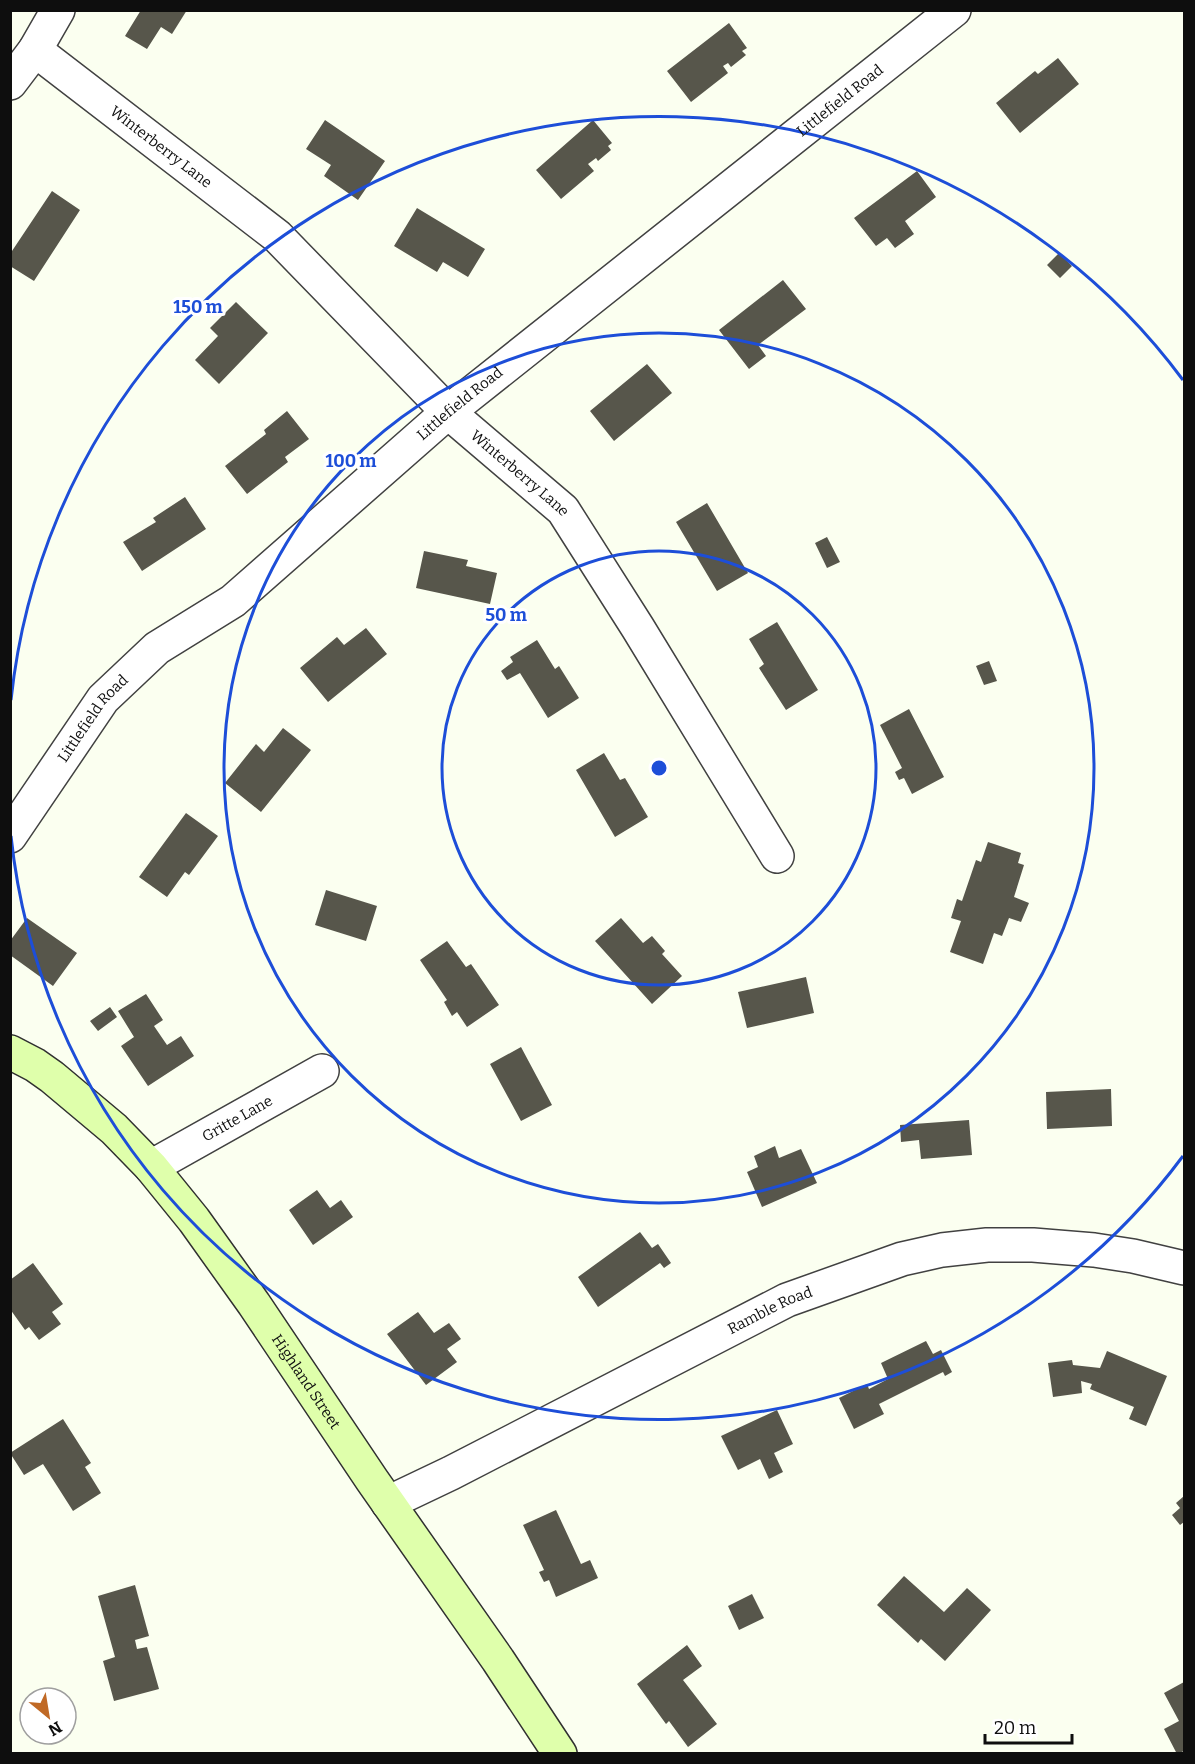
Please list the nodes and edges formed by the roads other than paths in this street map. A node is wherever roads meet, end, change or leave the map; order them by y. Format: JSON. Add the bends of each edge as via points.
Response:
{"nodes":[{"id":1,"x":58,"y":10,"type":"edge"},
{"id":2,"x":954,"y":10,"type":"edge"},
{"id":3,"x":35,"y":50,"type":"junction"},
{"id":4,"x":10,"y":82,"type":"edge"},
{"id":5,"x":448,"y":412,"type":"junction"},
{"id":6,"x":10,"y":836,"type":"edge"},
{"id":7,"x":777,"y":856,"type":"dead end"},
{"id":8,"x":10,"y":1052,"type":"edge"},
{"id":9,"x":322,"y":1071,"type":"dead end"},
{"id":10,"x":151,"y":1167,"type":"junction"},
{"id":11,"x":1185,"y":1268,"type":"edge"},
{"id":12,"x":388,"y":1503,"type":"junction"},
{"id":13,"x":560,"y":1754,"type":"edge"}],
"edges":[{"from":1,"to":3,"type":"street"},
{"from":2,"to":5,"type":"street","name":"Littlefield Road"},
{"from":3,"to":4,"type":"street"},
{"from":3,"to":5,"type":"street","name":"Winterberry Lane","via":[[277,236]]},
{"from":5,"to":6,"type":"street","name":"Littlefield Road","via":[[232,601],[158,648],[103,699]]},
{"from":5,"to":7,"type":"street","name":"Winterberry Lane","via":[[563,510]]},
{"from":8,"to":10,"type":"street","name":"Highland Street","via":[[52,1077],[114,1129]]},
{"from":9,"to":10,"type":"street","name":"Gritte Lane"},
{"from":10,"to":12,"type":"street","name":"Highland Street","via":[[254,1304]]},
{"from":11,"to":12,"type":"street","name":"Ramble Road","via":[[1094,1250],[1033,1245],[987,1245],[902,1258],[787,1300]]},
{"from":12,"to":13,"type":"street","name":"Highland Street"}]}
